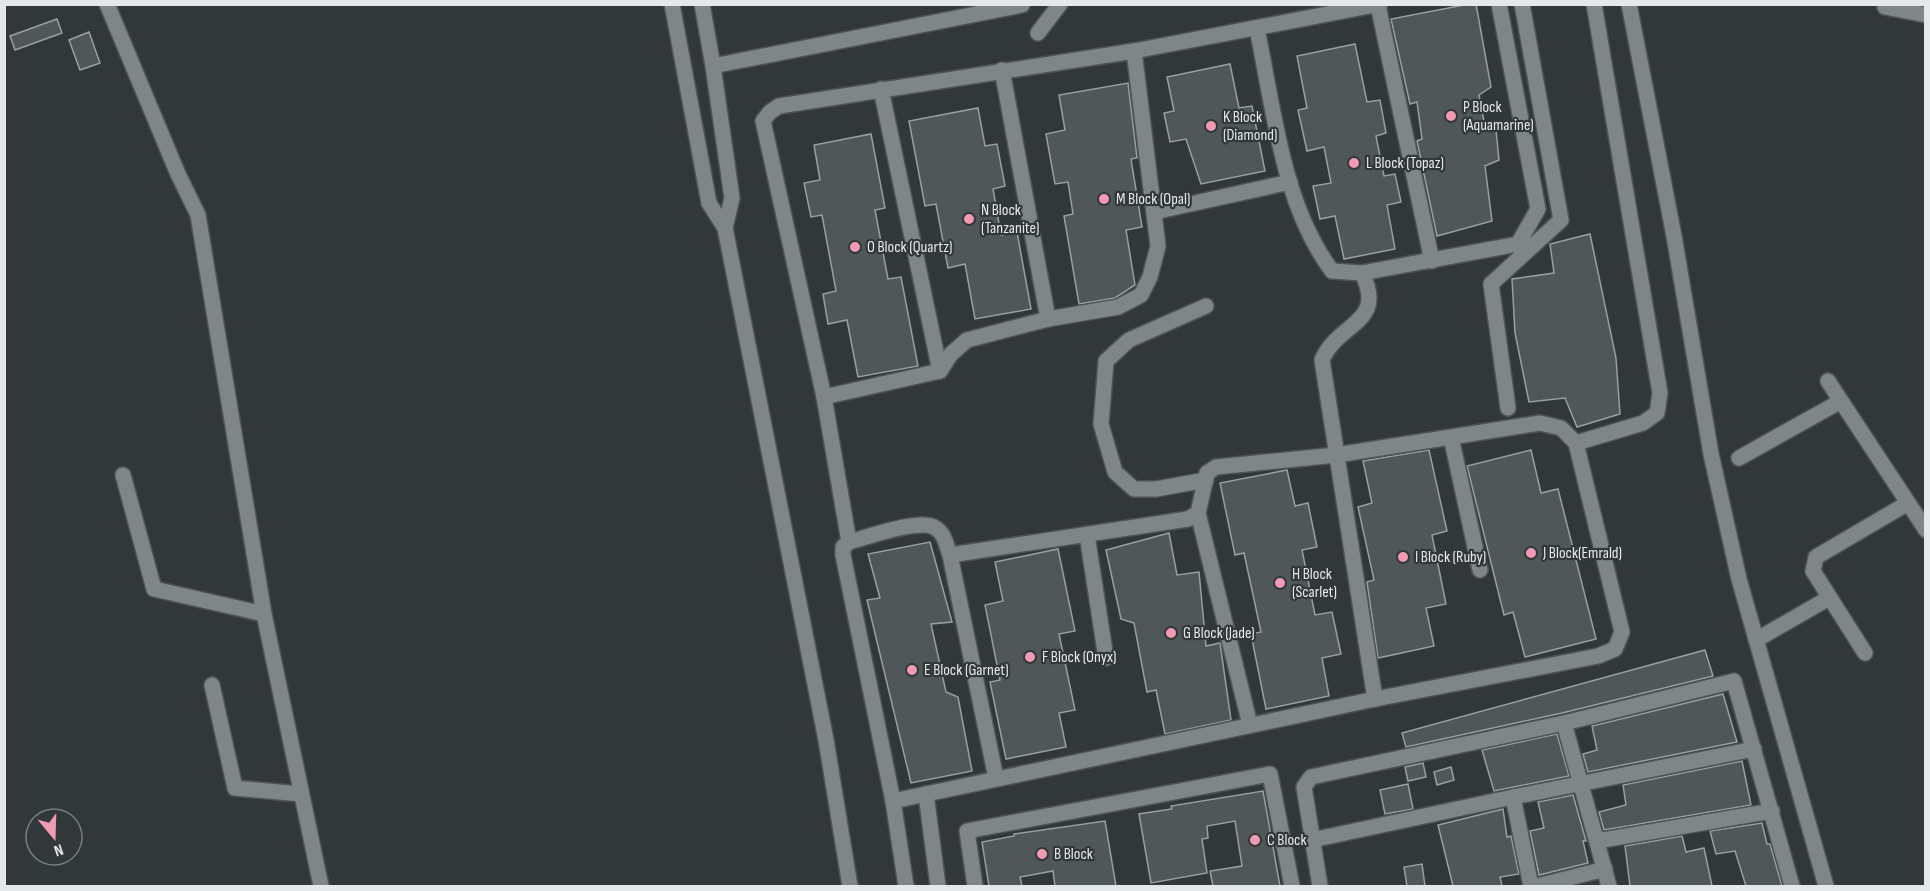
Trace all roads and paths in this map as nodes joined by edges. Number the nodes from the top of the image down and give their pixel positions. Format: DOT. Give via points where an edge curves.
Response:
graph roads {
  1 [pos="107,4"];
  2 [pos="672,4"];
  3 [pos="702,4"];
  4 [pos="1060,4"];
  5 [pos="1499,4"];
  6 [pos="1522,4"];
  7 [pos="1593,4"];
  8 [pos="1629,4"];
  9 [pos="1886,4"];
  10 [pos="1022,5"];
  11 [pos="1379,5"];
  12 [pos="1926,15"];
  13 [pos="1257,29"];
  14 [pos="1038,33"];
  15 [pos="1134,51"];
  16 [pos="713,66"];
  17 [pos="1002,70"];
  18 [pos="881,89"];
  19 [pos="1290,182"];
  20 [pos="1154,212"];
  21 [pos="725,228"];
  22 [pos="1432,261"];
  23 [pos="1362,273"];
  24 [pos="1206,306"];
  25 [pos="1048,319"];
  26 [pos="940,371"];
  27 [pos="1828,381"];
  28 [pos="824,397"];
  29 [pos="1841,401"];
  30 [pos="1508,408"];
  31 [pos="1450,437"];
  32 [pos="1576,443"];
  33 [pos="1336,455"];
  34 [pos="1739,458"];
  35 [pos="123,475"];
  36 [pos="1206,480"];
  37 [pos="1908,502"];
  38 [pos="1198,513"];
  39 [pos="1926,530"];
  40 [pos="1087,535"];
  41 [pos="849,542"];
  42 [pos="950,555"];
  43 [pos="1480,570"];
  44 [pos="1829,598"];
  45 [pos="264,614"];
  46 [pos="1756,640"];
  47 [pos="1865,654"];
  48 [pos="1106,658"];
  49 [pos="212,685"];
  50 [pos="1376,699"];
  51 [pos="1564,723"];
  52 [pos="1250,725"];
  53 [pos="1754,748"];
  54 [pos="996,778"];
  55 [pos="1581,785"];
  56 [pos="301,794"];
  57 [pos="926,794"];
  58 [pos="1513,797"];
  59 [pos="893,801"];
  60 [pos="1772,811"];
  61 [pos="1312,840"];
  62 [pos="1597,841"];
  63 [pos="1605,869"];
  64 [pos="321,886"];
  65 [pos="850,886"];
  66 [pos="906,886"];
  67 [pos="938,886"];
  68 [pos="975,886"];
  69 [pos="1292,886"];
  70 [pos="1320,886"];
  71 [pos="1531,886"];
  72 [pos="1537,886"];
  73 [pos="1609,886"];
  74 [pos="1792,886"];
  75 [pos="1826,886"];
  1 -- 45 [label="street" via="198,215"];
  2 -- 21 [label="street" via="709,203"];
  3 -- 16 [label="street"];
  4 -- 14 [label="street"];
  5 -- 22 [label="street" via="1538,209 1518,244"];
  6 -- 30 [label="street" via="1561,220 1491,284"];
  7 -- 32 [label="street" via="1660,393 1656,413 1642,423"];
  8 -- 46 [label="street" via="1711,454"];
  9 -- 12 [label="street" via="1885,7"];
  10 -- 16 [label="street"];
  11 -- 13 [label="street"];
  11 -- 22 [label="street"];
  13 -- 15 [label="street"];
  13 -- 19 [label="street"];
  15 -- 17 [label="street"];
  15 -- 20 [label="street"];
  16 -- 21 [label="street" via="732,198"];
  17 -- 18 [label="street"];
  17 -- 25 [label="street"];
  18 -- 26 [label="street"];
  18 -- 28 [label="street" via="779,106 763,122"];
  19 -- 20 [label="street"];
  19 -- 23 [label="street" via="1314,247 1332,271"];
  20 -- 25 [label="street" via="1158,246 1141,295 1118,307"];
  21 -- 65 [label="street" via="826,740"];
  22 -- 23 [label="street"];
  23 -- 33 [label="street" via="1369,288 1370,304 1362,318 1336,339 1322,360"];
  24 -- 36 [label="street" via="1129,340 1106,361 1101,424 1115,472 1134,489"];
  25 -- 26 [label="street" via="967,340"];
  26 -- 28 [label="street"];
  27 -- 29 [label="street"];
  28 -- 41 [label="street"];
  29 -- 34 [label="street"];
  29 -- 37 [label="street"];
  31 -- 32 [label="street" via="1540,423 1561,428"];
  31 -- 33 [label="street"];
  31 -- 43 [label="street"];
  32 -- 50 [label="street" via="1622,632 1615,649 1598,656"];
  33 -- 36 [label="street" via="1216,467 1207,473"];
  33 -- 50 [label="street"];
  35 -- 45 [label="street" via="154,589"];
  36 -- 38 [label="street"];
  37 -- 39 [label="street"];
  37 -- 44 [label="street" via="1816,556 1813,571"];
  38 -- 40 [label="street" via="1188,519"];
  38 -- 52 [label="street"];
  40 -- 42 [label="street"];
  40 -- 48 [label="street"];
  41 -- 42 [label="street" via="917,525 933,527 944,536"];
  41 -- 59 [label="street" via="843,547 843,555"];
  42 -- 54 [label="street"];
  44 -- 46 [label="street"];
  44 -- 47 [label="street"];
  45 -- 56 [label="street"];
  46 -- 75 [label="street"];
  49 -- 56 [label="street" via="235,788"];
  50 -- 52 [label="street"];
  51 -- 53 [label="street" via="1734,681"];
  51 -- 55 [label="street"];
  51 -- 61 [label="street" via="1311,777 1304,787"];
  52 -- 54 [label="street"];
  53 -- 55 [label="street"];
  53 -- 60 [label="street"];
  54 -- 57 [label="street"];
  55 -- 58 [label="street"];
  55 -- 62 [label="street"];
  56 -- 64 [label="street"];
  57 -- 59 [label="street"];
  57 -- 67 [label="street"];
  58 -- 61 [label="street"];
  58 -- 71 [label="street"];
  59 -- 66 [label="street"];
  60 -- 62 [label="street"];
  60 -- 74 [label="street"];
  61 -- 70 [label="street"];
  62 -- 63 [label="street"];
  63 -- 72 [label="street"];
  63 -- 73 [label="street"];
  68 -- 69 [label="street" via="967,831 1270,774"];
}
